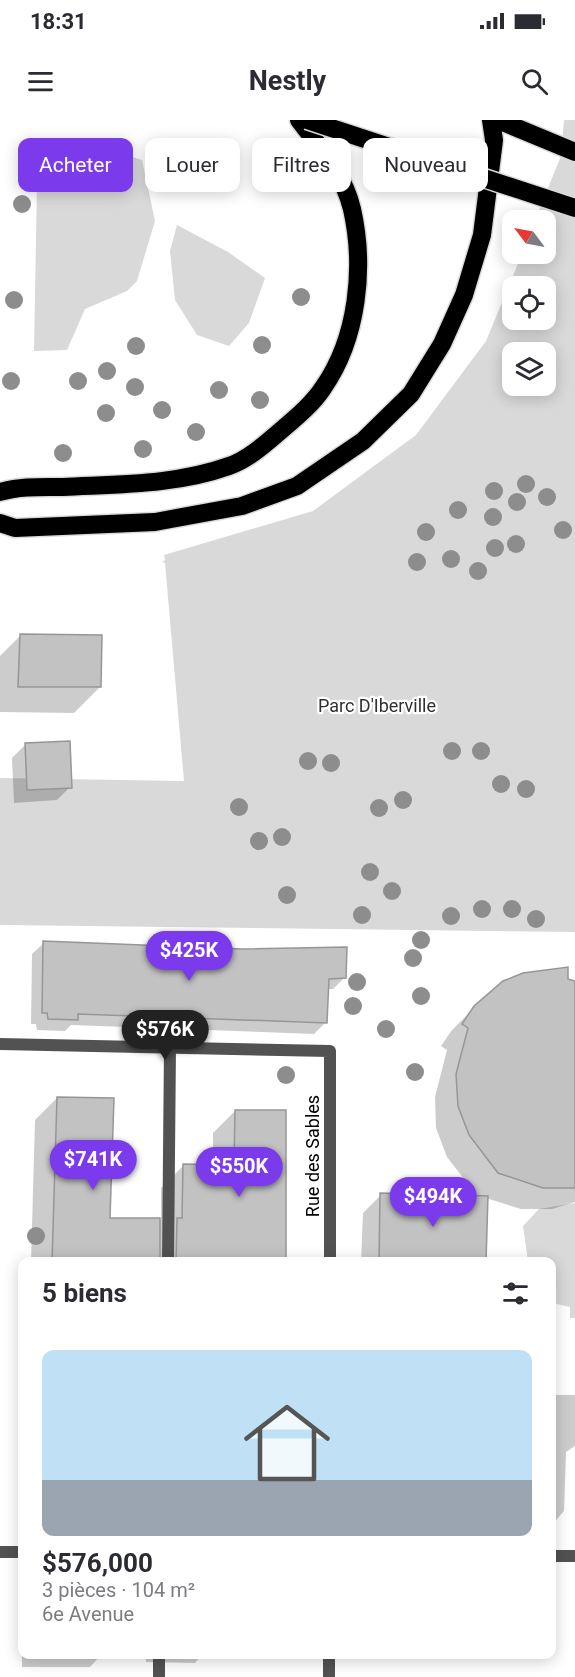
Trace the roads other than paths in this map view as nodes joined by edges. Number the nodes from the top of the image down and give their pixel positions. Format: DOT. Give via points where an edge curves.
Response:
graph roads {
  1 [pos="299,120"];
  2 [pos="307,120"];
  3 [pos="491,120"];
  4 [pos="498,120"];
  5 [pos="575,152"];
  6 [pos="575,207"];
  7 [pos="0,492"];
  8 [pos="0,523"];
  9 [pos="0,1044"];
  10 [pos="170,1046"];
  11 [pos="168,1257"];
  12 [pos="330,1257"];
  13 [pos="0,1552"];
  14 [pos="18,1552"];
  15 [pos="556,1556"];
  16 [pos="575,1556"];
  17 [pos="159,1659"];
  18 [pos="329,1659"];
  19 [pos="159,1677"];
  20 [pos="329,1677"];
  1 -- 7 [label="highway" via="341,180 352,207 358,247 359,283 352,319 323,389 262,447 231,466 167,482"];
  2 -- 6 [label="highway, bridge"];
  3 -- 8 [label="highway" via="494,140 482,235 464,295 442,344 411,394 363,441 297,486 242,506 155,522 15,528"];
  4 -- 5 [label="highway"];
  9 -- 10 [label="street"];
  10 -- 11 [label="street"];
  10 -- 12 [label="street, Rue des Sables" via="330,1051"];
  13 -- 14 [label="street"];
  15 -- 16 [label="street"];
  17 -- 19 [label="street"];
  18 -- 20 [label="street"];
}
